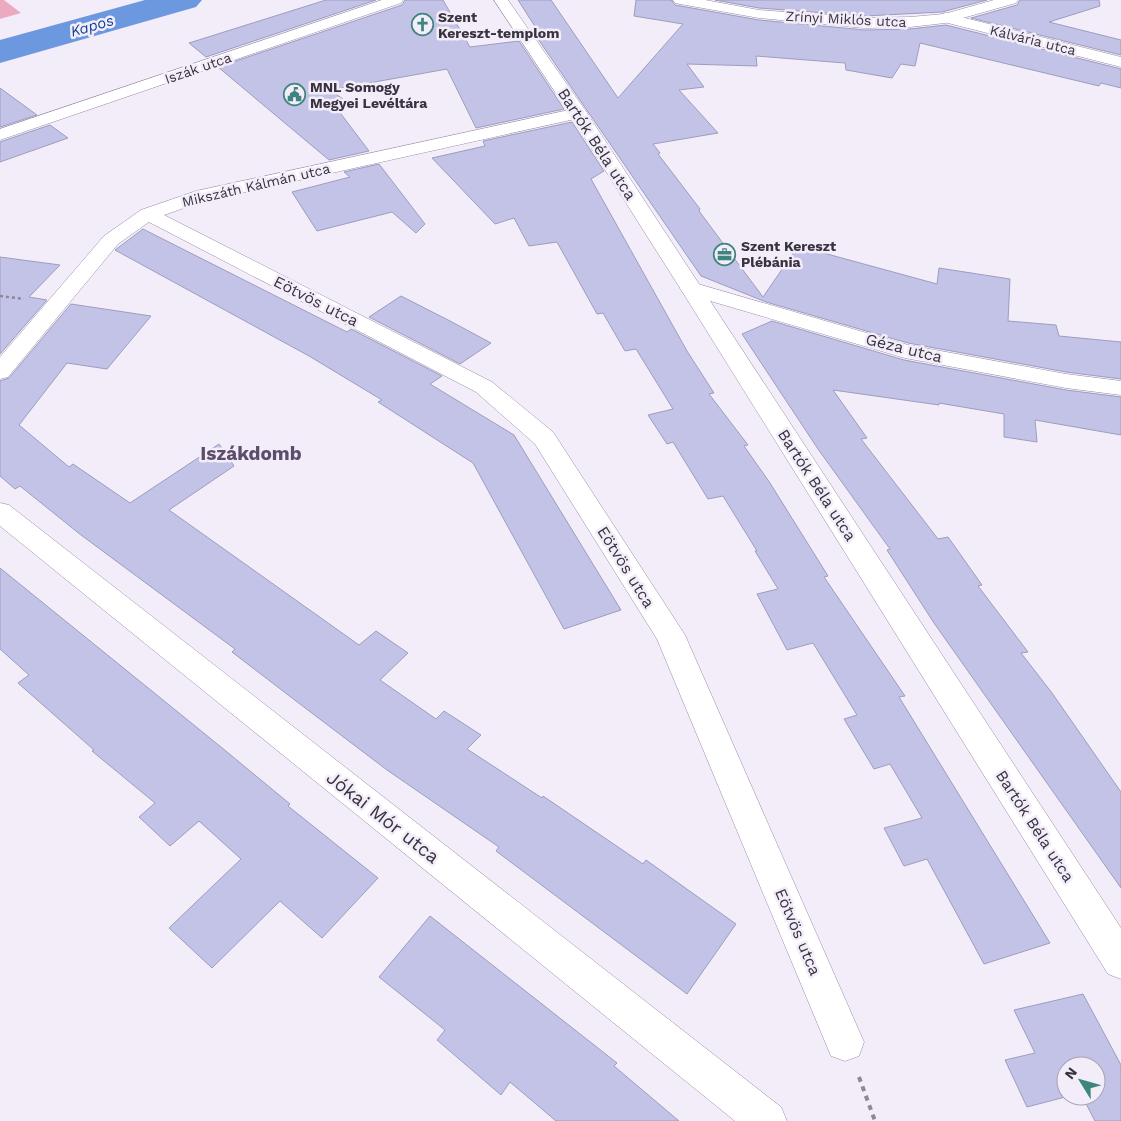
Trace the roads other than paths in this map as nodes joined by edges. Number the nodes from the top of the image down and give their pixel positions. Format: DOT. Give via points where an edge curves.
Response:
graph roads {
  1 [pos="396,0"];
  2 [pos="680,0"];
  3 [pos="1011,0"];
  4 [pos="505,4"];
  5 [pos="945,18"];
  6 [pos="1121,62"];
  7 [pos="578,113"];
  8 [pos="0,135"];
  9 [pos="148,214"];
  10 [pos="691,288"];
  11 [pos="0,372"];
  12 [pos="1121,388"];
  13 [pos="0,512"];
  14 [pos="1121,961"];
  15 [pos="845,1042"];
  16 [pos="767,1121"];
  1 -- 8 [label="street, Iszák utca"];
  2 -- 5 [label="street, Zrínyi Miklós utca" via="759,14 839,21 910,22"];
  3 -- 5 [label="street, Zrínyi Miklós utca"];
  4 -- 7 [label="street, Bartók Béla utca"];
  5 -- 6 [label="street, Kálvária utca"];
  7 -- 9 [label="street, Mikszáth Kálmán utca" via="196,197"];
  7 -- 10 [label="street, Bartók Béla utca"];
  9 -- 11 [label="street, Mikszáth Kálmán utca" via="111,240"];
  9 -- 15 [label="street, Eötvös utca" via="484,387 544,438 670,635"];
  10 -- 12 [label="street, Géza utca" via="905,351"];
  10 -- 14 [label="street, Bartók Béla utca"];
  13 -- 16 [label="street, Jókai Mór utca"];
}
